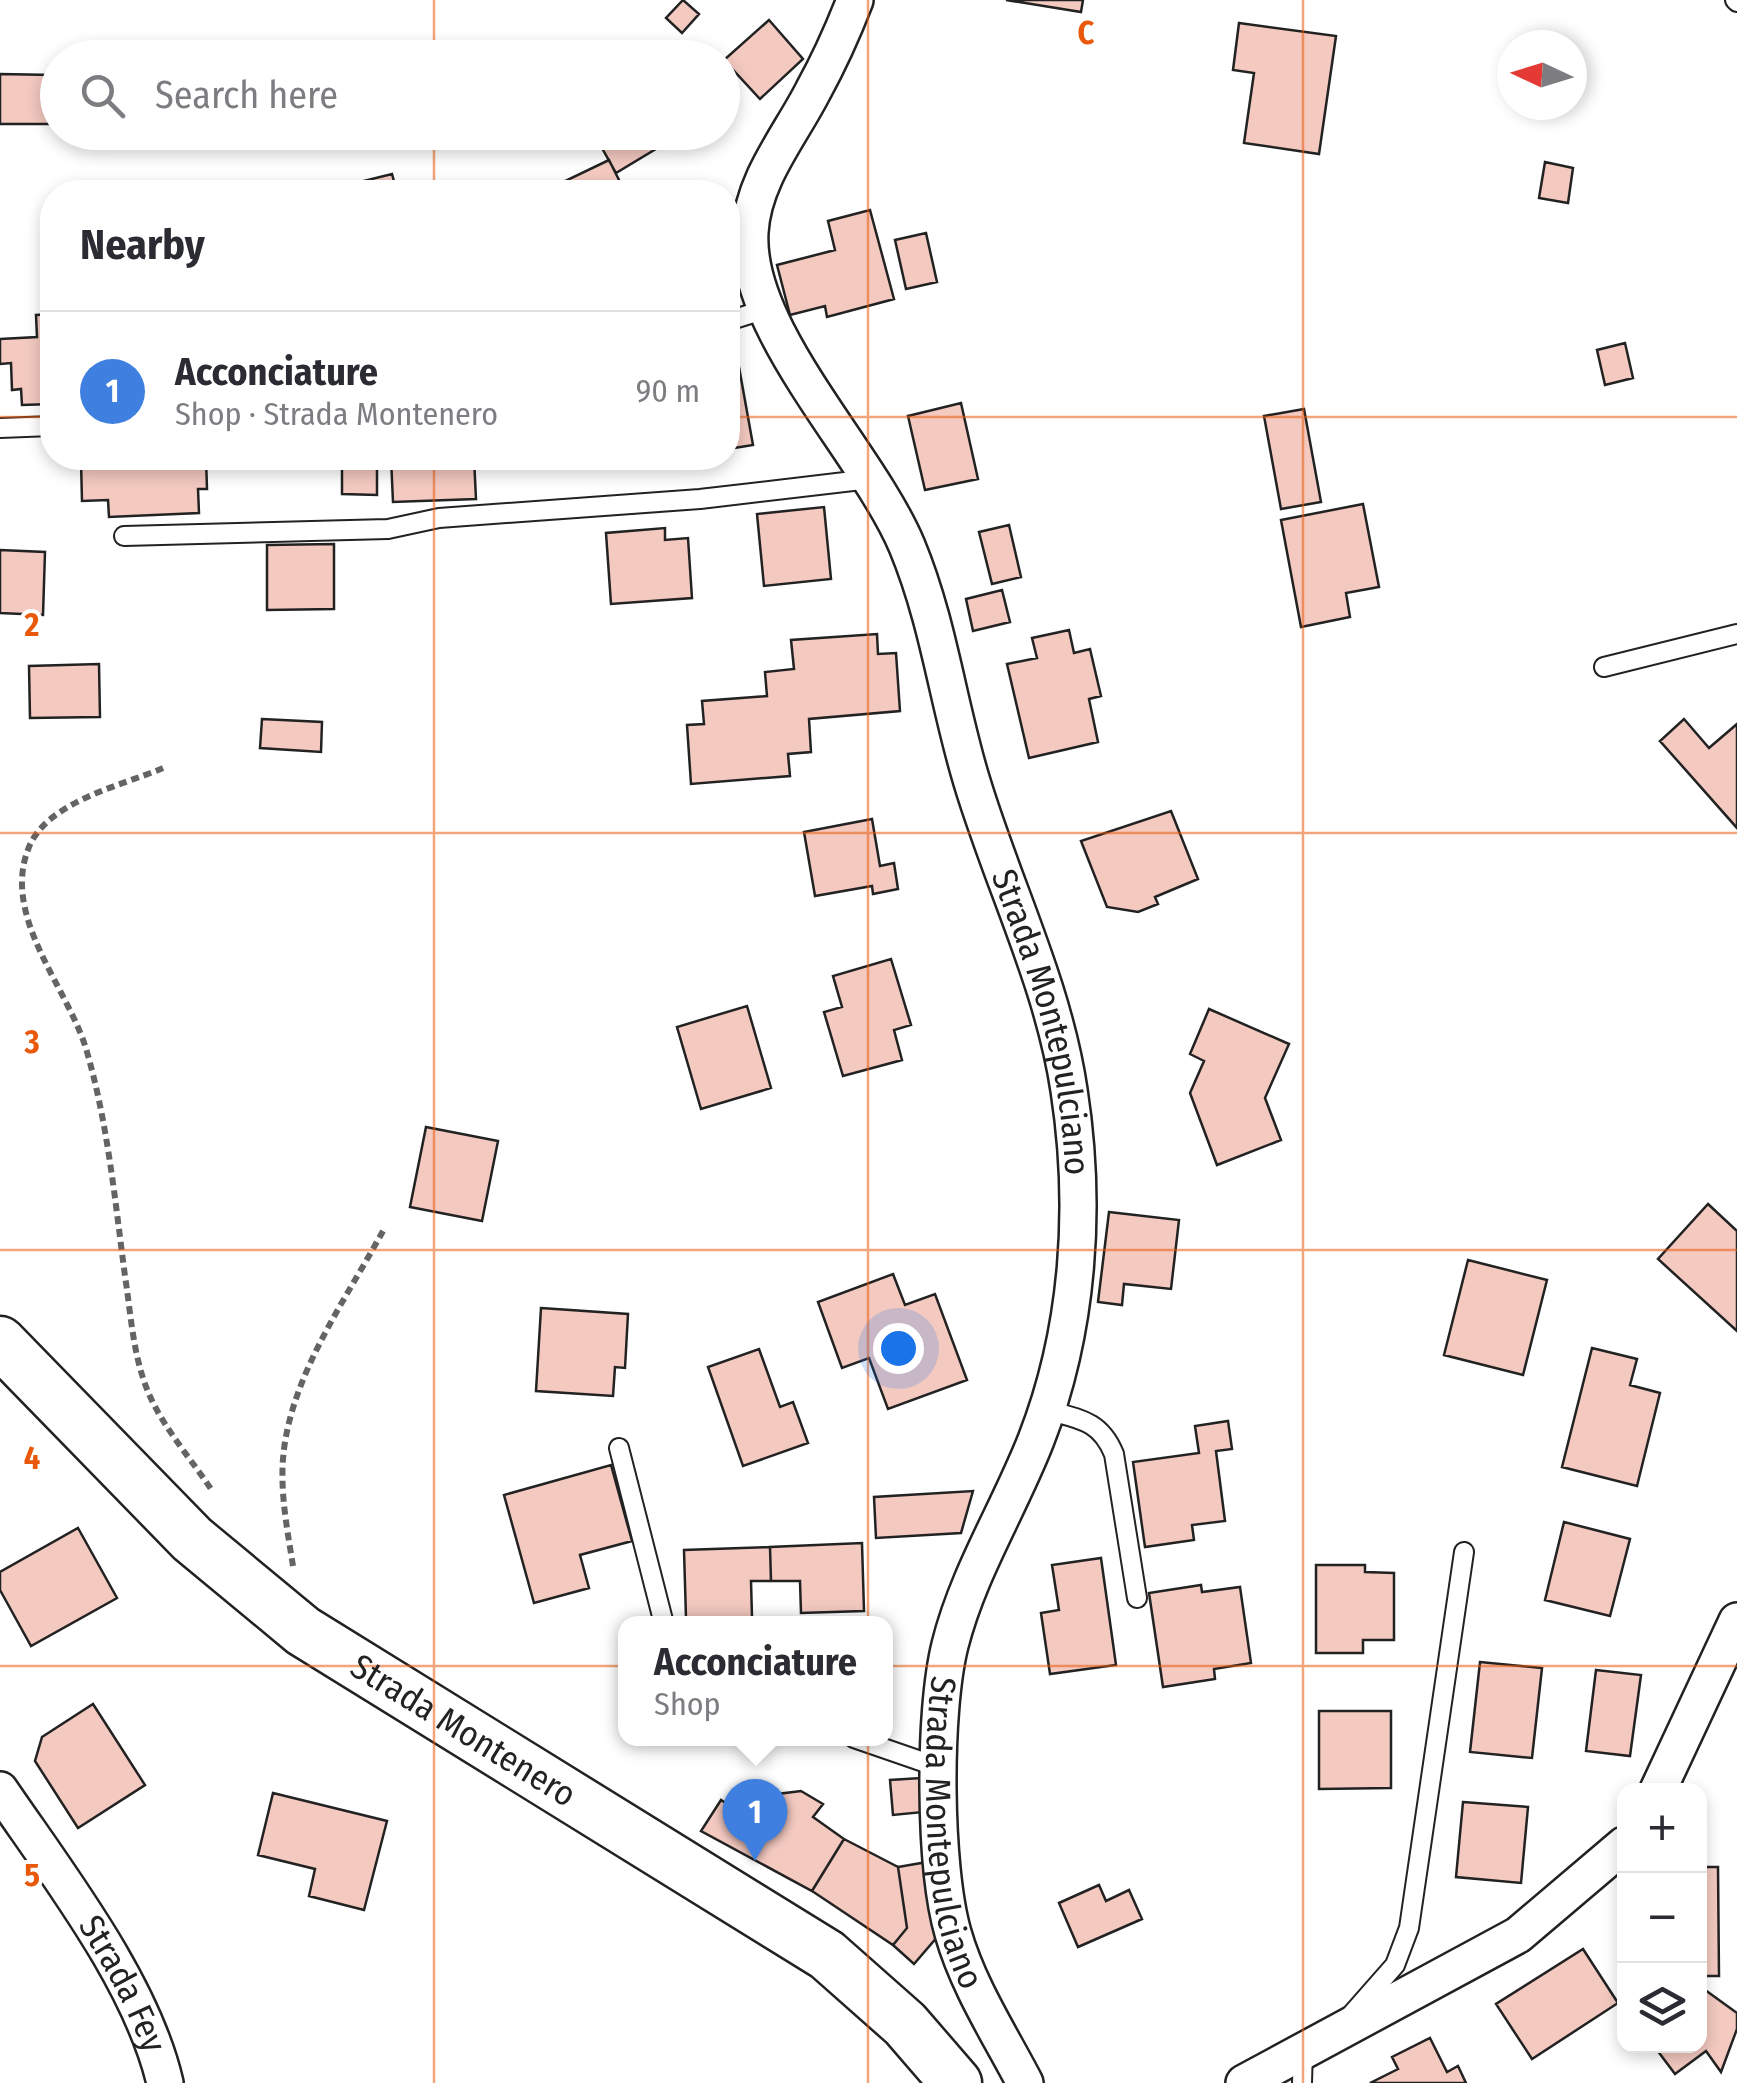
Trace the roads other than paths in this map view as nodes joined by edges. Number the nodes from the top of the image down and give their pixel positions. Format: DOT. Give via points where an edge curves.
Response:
graph roads {
  1 [pos="855,0"];
  2 [pos="766,310"];
  3 [pos="740,318"];
  4 [pos="40,426"];
  5 [pos="0,428"];
  6 [pos="873,479"];
  7 [pos="124,536"];
  8 [pos="1737,634"];
  9 [pos="1604,667"];
  10 [pos="0,1342"];
  11 [pos="1046,1410"];
  12 [pos="619,1448"];
  13 [pos="1464,1552"];
  14 [pos="1136,1598"];
  15 [pos="662,1616"];
  16 [pos="1737,1621"];
  17 [pos="877,1746"];
  18 [pos="938,1767"];
  19 [pos="1661,1783"];
  20 [pos="0,1790"];
  21 [pos="1617,1851"];
  22 [pos="1337,2030"];
  23 [pos="1303,2066"];
  24 [pos="165,2083"];
  25 [pos="956,2083"];
  26 [pos="1026,2083"];
  27 [pos="1244,2083"];
  1 -- 2 [label="street, Strada Montepulciano" via="754,206 754,272"];
  2 -- 3 [label="lane"];
  2 -- 6 [label="street, Strada Montepulciano"];
  4 -- 5 [label="lane"];
  6 -- 7 [label="lane" via="439,518 388,529"];
  6 -- 11 [label="street, Strada Montepulciano" via="907,546 937,631 971,779 1045,990 1069,1088 1078,1231 1072,1303"];
  8 -- 9 [label="lane"];
  10 -- 25 [label="main road, Strada Montenero" via="192,1539 303,1631 827,1955 905,2024"];
  11 -- 14 [label="lane" via="1094,1423 1106,1434"];
  11 -- 18 [label="street, Strada Montepulciano" via="949,1648"];
  12 -- 15 [label="lane"];
  13 -- 22 [label="lane" via="1409,1928 1395,1965"];
  16 -- 19 [label="street"];
  17 -- 18 [label="lane"];
  18 -- 26 [label="street, Strada Montepulciano" via="952,1930"];
  20 -- 24 [label="street, Strada Fey" via="82,1909 156,2045"];
  21 -- 22 [label="street" via="1518,1935"];
  22 -- 23 [label="street"];
  23 -- 27 [label="street"];
}
